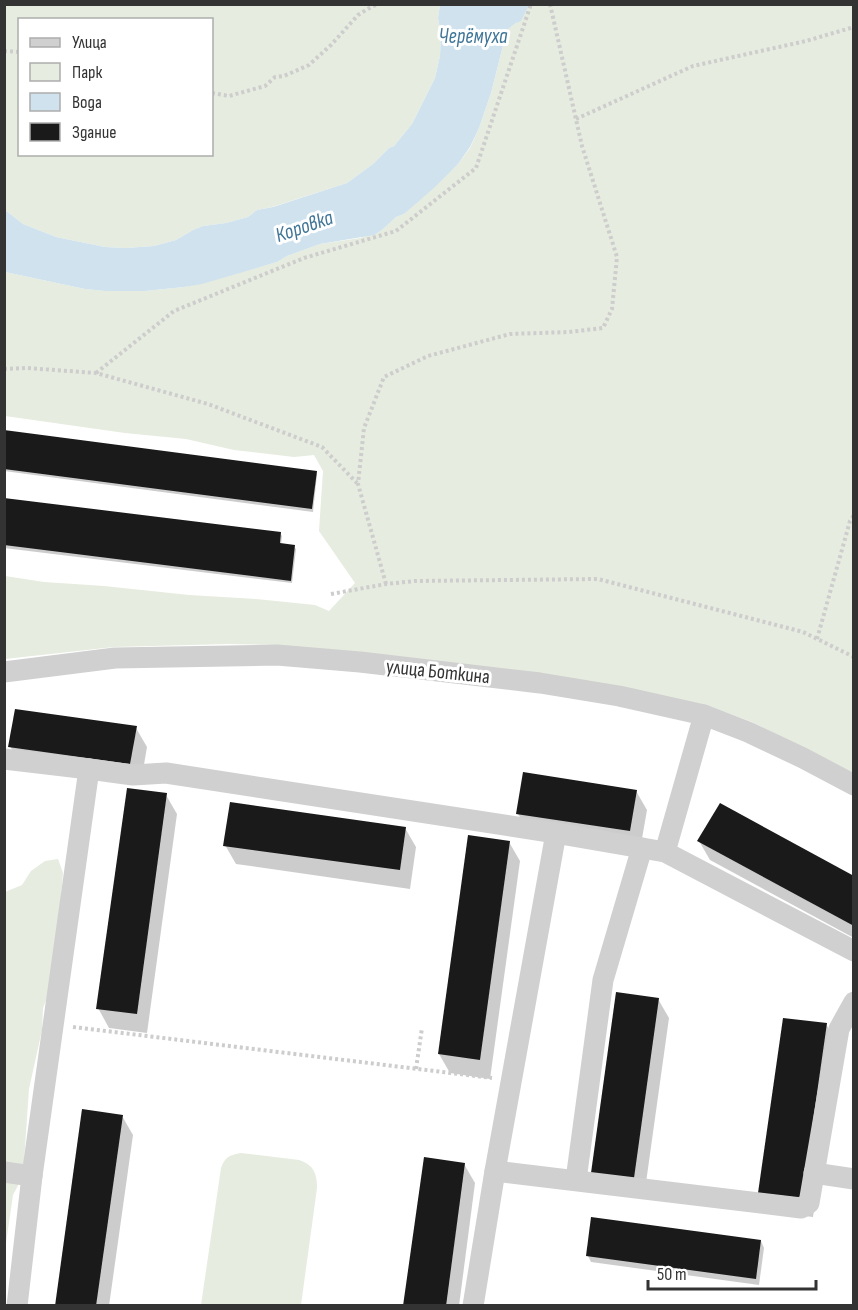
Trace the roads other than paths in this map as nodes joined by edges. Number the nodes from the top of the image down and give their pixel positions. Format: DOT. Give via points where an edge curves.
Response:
graph roads {
  1 [pos="4,672"];
  2 [pos="704,715"];
  3 [pos="4,759"];
  4 [pos="89,770"];
  5 [pos="854,784"];
  6 [pos="556,833"];
  7 [pos="642,848"];
  8 [pos="665,852"];
  9 [pos="854,951"];
  10 [pos="854,1002"];
  11 [pos="846,1030"];
  12 [pos="495,1171"];
  13 [pos="4,1172"];
  14 [pos="814,1173"];
  15 [pos="32,1176"];
  16 [pos="854,1179"];
  17 [pos="576,1180"];
  18 [pos="17,1305"];
  19 [pos="473,1305"];
  1 -- 2 [label="street, улица Боткина" via="115,658 277,655 540,683"];
  2 -- 5 [label="street, улица Боткина"];
  2 -- 8 [label="street"];
  3 -- 4 [label="street"];
  4 -- 6 [label="street" via="133,776 166,773"];
  4 -- 15 [label="street"];
  6 -- 7 [label="street"];
  6 -- 12 [label="street"];
  7 -- 8 [label="street"];
  7 -- 17 [label="street" via="603,980"];
  8 -- 9 [label="street"];
  10 -- 11 [label="street"];
  11 -- 14 [label="street"];
  12 -- 17 [label="street"];
  12 -- 19 [label="street"];
  13 -- 15 [label="street"];
  14 -- 16 [label="street"];
  14 -- 17 [label="street" via="809,1203 801,1208"];
  15 -- 18 [label="street"];
}
